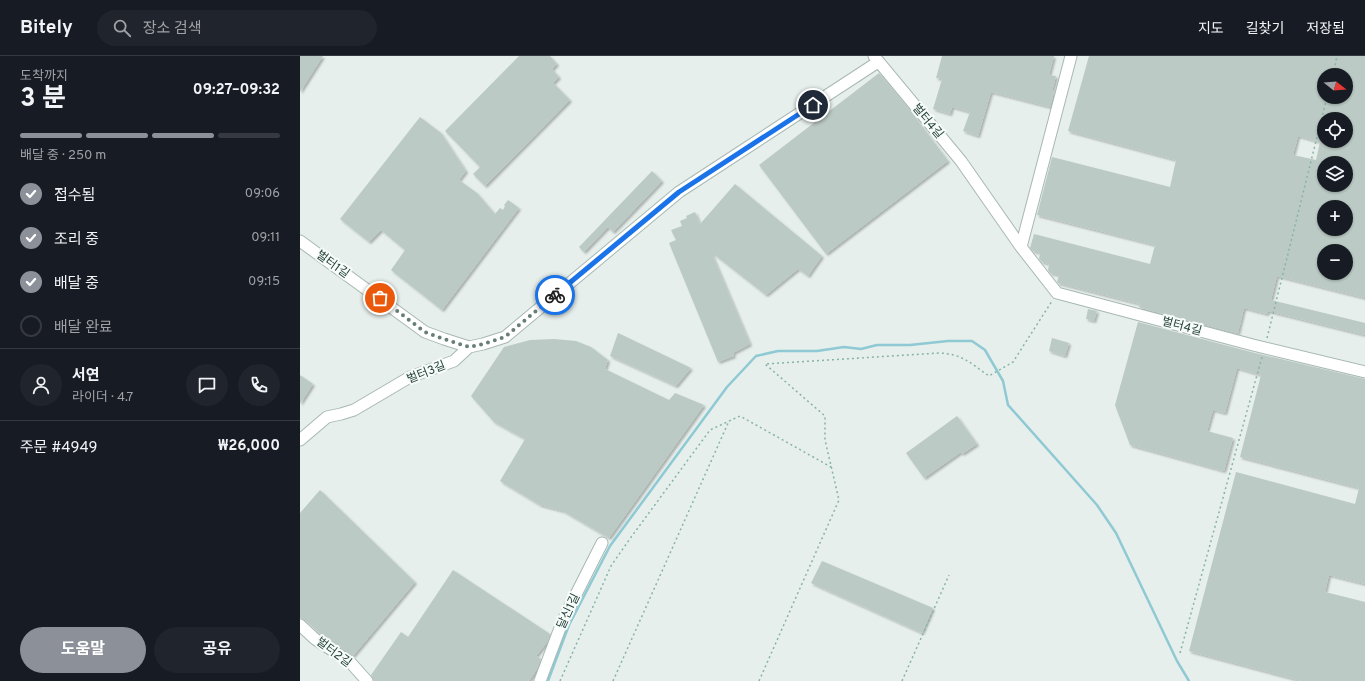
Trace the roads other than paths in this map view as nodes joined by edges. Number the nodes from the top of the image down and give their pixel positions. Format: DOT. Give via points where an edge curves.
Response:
graph roads {
  1 [pos="1071,56"];
  2 [pos="876,59"];
  3 [pos="300,241"];
  4 [pos="1021,247"];
  5 [pos="469,347"];
  6 [pos="1365,372"];
  7 [pos="300,440"];
  8 [pos="602,543"];
  9 [pos="300,625"];
  10 [pos="367,681"];
  11 [pos="540,681"];
  1 -- 4 [label="street"];
  2 -- 4 [label="street, 벌터4길" via="961,161"];
  2 -- 5 [label="street, 벌터3길" via="679,192 505,337"];
  3 -- 5 [label="street, 벌터1길" via="425,332"];
  4 -- 6 [label="street, 벌터4길" via="1057,293"];
  5 -- 7 [label="street, 벌터3길" via="454,361 410,377 354,410 327,417"];
  8 -- 11 [label="street, 달신1길" via="563,620"];
  9 -- 10 [label="street, 벌터2길" via="315,639 350,662"];
}
